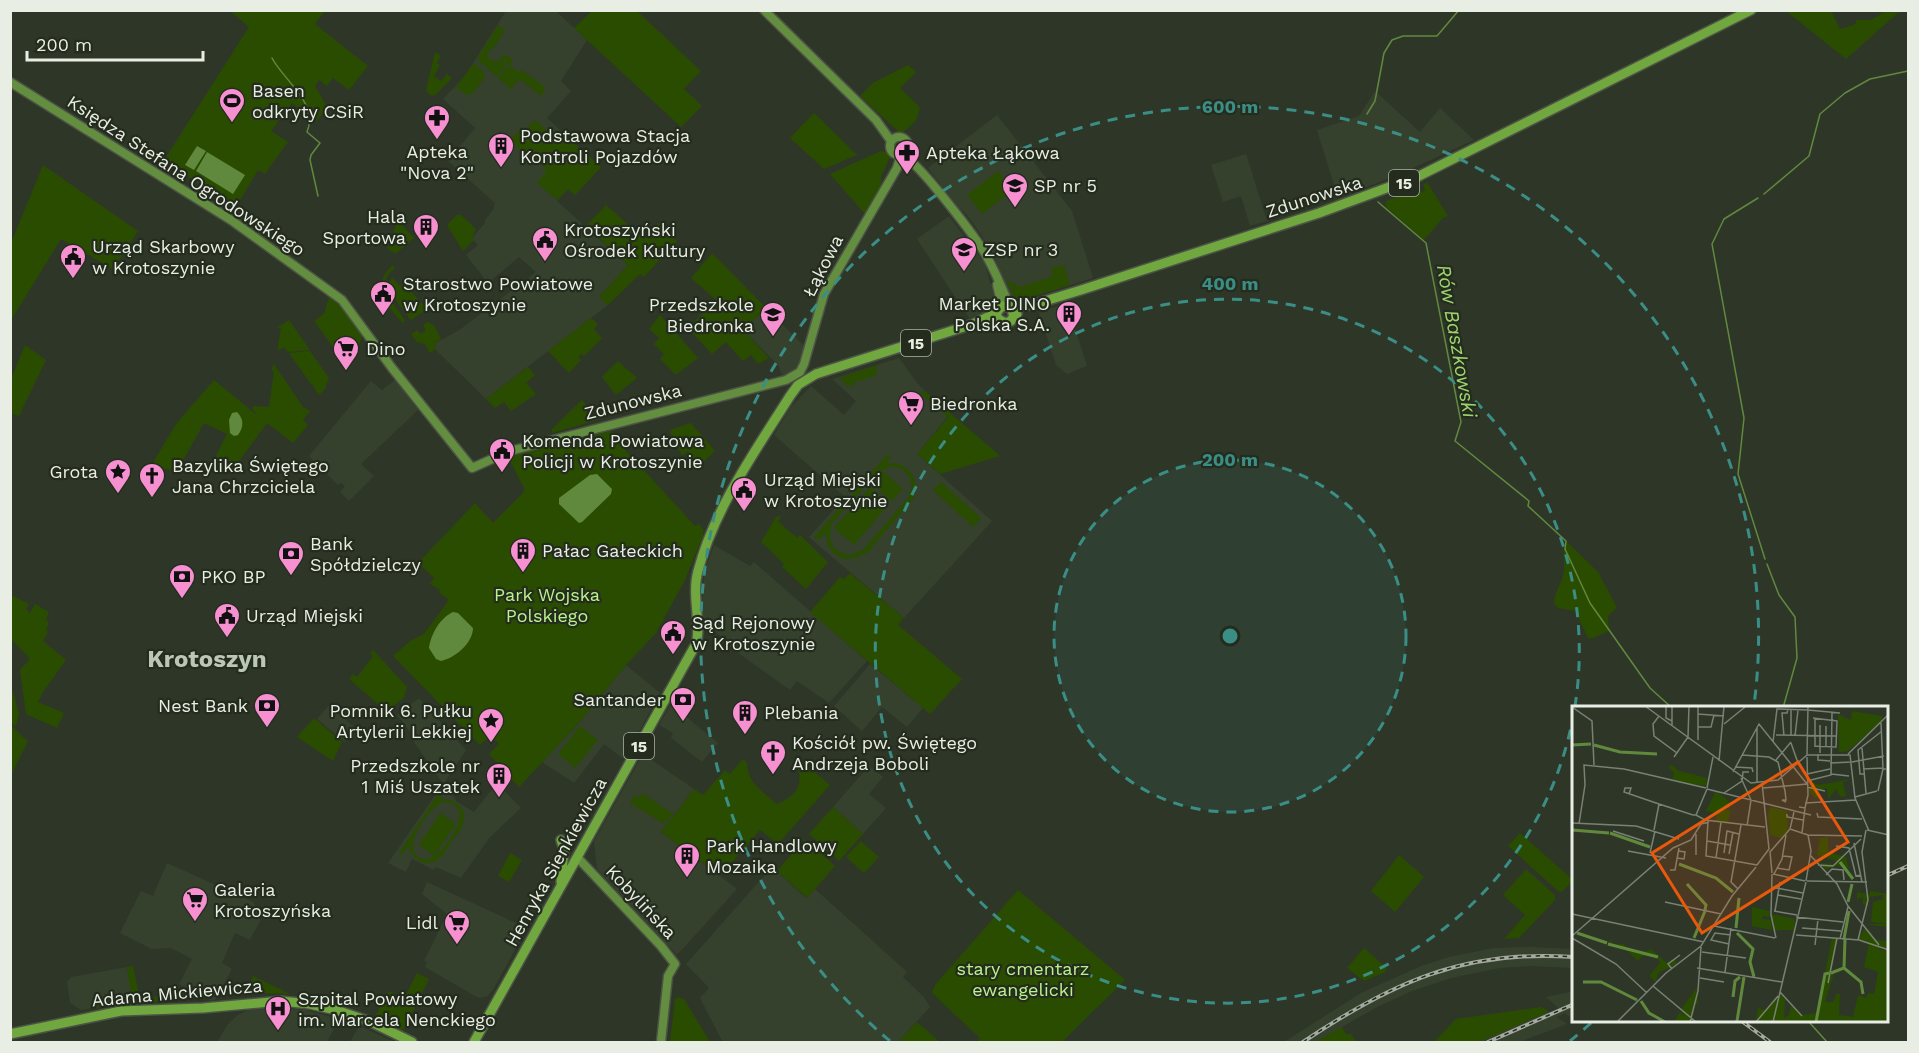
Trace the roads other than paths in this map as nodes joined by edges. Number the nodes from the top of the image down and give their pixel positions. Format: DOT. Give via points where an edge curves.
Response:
graph roads {
  1 [pos="764,10"];
  2 [pos="1752,10"];
  3 [pos="10,82"];
  4 [pos="895,139"];
  5 [pos="908,147"];
  6 [pos="899,155"];
  7 [pos="927,176"];
  8 [pos="1005,311"];
  9 [pos="804,374"];
  10 [pos="472,468"];
  11 [pos="561,840"];
  12 [pos="577,857"];
  13 [pos="560,887"];
  14 [pos="10,1034"];
  15 [pos="412,1042"];
  16 [pos="474,1042"];
  17 [pos="661,1042"];
  1 -- 4 [label="street"];
  2 -- 8 [label="main road, Zdunowska / 15" via="1419,176 1026,310"];
  3 -- 10 [label="street, Księdza Stefana Ogrodowskiego" via="231,220 342,300"];
  4 -- 5 [label="street" via="906,140"];
  4 -- 6 [label="street" via="890,148"];
  5 -- 6 [label="street, Łąkowa"];
  5 -- 7 [label="street"];
  6 -- 7 [label="street" via="908,157"];
  6 -- 9 [label="street, Łąkowa" via="897,168 824,294"];
  7 -- 8 [label="street" via="984,251"];
  8 -- 9 [label="main road, Zdunowska / 15" via="816,374"];
  9 -- 10 [label="street, Zdunowska" via="510,451"];
  9 -- 12 [label="main road, Henryka Sienkiewicza / 15" via="713,529 696,582 698,634 692,652"];
  11 -- 13 [label="main road" via="564,849"];
  12 -- 13 [label="main road, Henryka Sienkiewicza / 15"];
  12 -- 17 [label="street, Kobylińska" via="675,964 668,976"];
  13 -- 16 [label="main road, Henryka Sienkiewicza / 15"];
  14 -- 15 [label="main road, Adama Mickiewicza" via="121,1011 281,1001 336,1010"];
}
